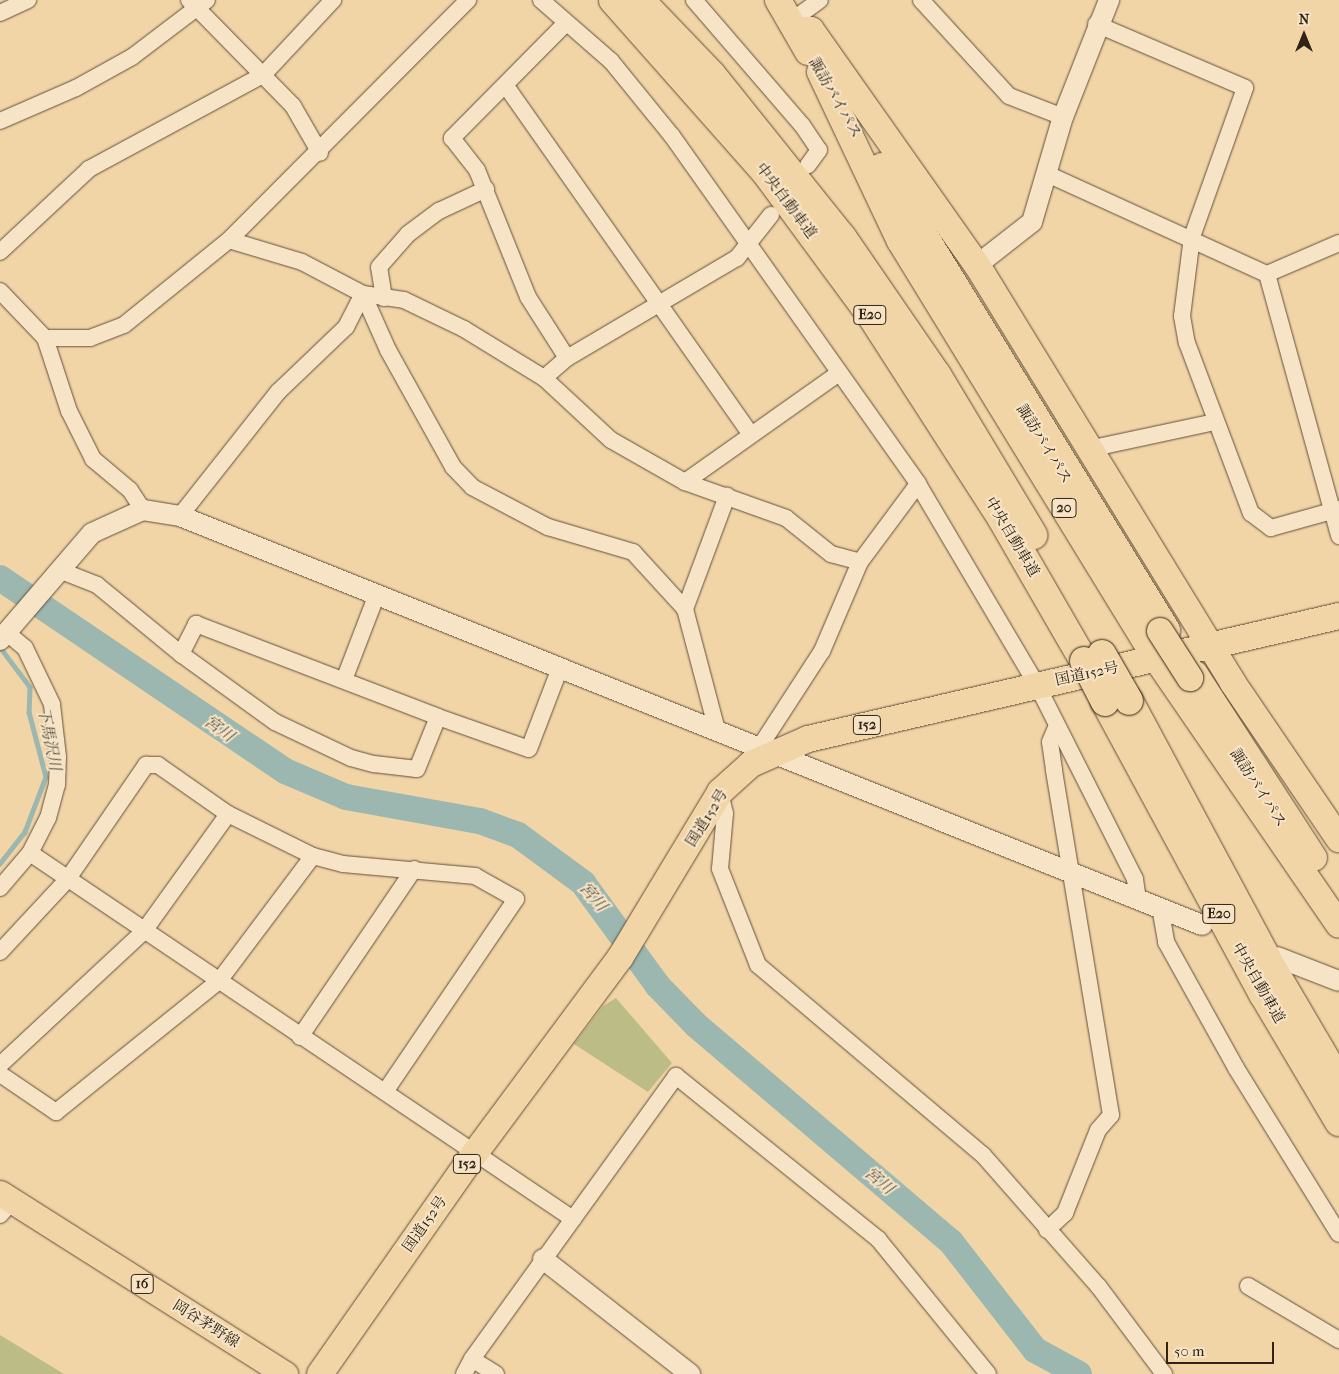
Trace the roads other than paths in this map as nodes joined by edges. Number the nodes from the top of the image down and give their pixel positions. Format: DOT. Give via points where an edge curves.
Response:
graph roads {
  1 [pos="28,0"];
  2 [pos="332,0"];
  3 [pos="468,0"];
  4 [pos="541,0"];
  5 [pos="613,0"];
  6 [pos="640,0"];
  7 [pos="694,0"];
  8 [pos="778,0"];
  9 [pos="820,0"];
  10 [pos="921,0"];
  11 [pos="1109,0"];
  12 [pos="198,3"];
  13 [pos="0,13"];
  14 [pos="798,15"];
  15 [pos="565,24"];
  16 [pos="1096,24"];
  17 [pos="820,72"];
  18 [pos="263,75"];
  19 [pos="506,86"];
  20 [pos="1063,117"];
  21 [pos="0,121"];
  22 [pos="320,153"];
  23 [pos="808,165"];
  24 [pos="1045,173"];
  25 [pos="486,189"];
  26 [pos="771,215"];
  27 [pos="1192,237"];
  28 [pos="229,240"];
  29 [pos="1339,243"];
  30 [pos="750,244"];
  31 [pos="0,252"];
  32 [pos="977,265"];
  33 [pos="1267,274"];
  34 [pos="0,290"];
  35 [pos="363,294"];
  36 [pos="384,298"];
  37 [pos="660,304"];
  38 [pos="45,338"];
  39 [pos="567,358"];
  40 [pos="839,373"];
  41 [pos="544,378"];
  42 [pos="1215,422"];
  43 [pos="751,434"];
  44 [pos="1089,450"];
  45 [pos="685,482"];
  46 [pos="918,484"];
  47 [pos="727,496"];
  48 [pos="144,510"];
  49 [pos="1335,510"];
  50 [pos="180,516"];
  51 [pos="1339,536"];
  52 [pos="860,562"];
  53 [pos="55,575"];
  54 [pos="377,594"];
  55 [pos="685,608"];
  56 [pos="1339,616"];
  57 [pos="1164,630"];
  58 [pos="5,634"];
  59 [pos="1214,644"];
  60 [pos="181,654"];
  61 [pos="1093,657"];
  62 [pos="1157,660"];
  63 [pos="560,668"];
  64 [pos="1192,676"];
  65 [pos="344,680"];
  66 [pos="1037,685"];
  67 [pos="1117,701"];
  68 [pos="438,716"];
  69 [pos="1056,728"];
  70 [pos="717,730"];
  71 [pos="765,750"];
  72 [pos="720,792"];
  73 [pos="228,814"];
  74 [pos="1339,840"];
  75 [pos="30,853"];
  76 [pos="313,856"];
  77 [pos="414,869"];
  78 [pos="1070,873"];
  79 [pos="67,880"];
  80 [pos="0,888"];
  81 [pos="1339,894"];
  82 [pos="1138,900"];
  83 [pos="1339,906"];
  84 [pos="1160,907"];
  85 [pos="1339,924"];
  86 [pos="1202,925"];
  87 [pos="144,931"];
  88 [pos="0,952"];
  89 [pos="1277,957"];
  90 [pos="219,981"];
  91 [pos="1339,981"];
  92 [pos="300,1037"];
  93 [pos="0,1065"];
  94 [pos="0,1074"];
  95 [pos="1339,1082"];
  96 [pos="385,1092"];
  97 [pos="1339,1122"];
  98 [pos="475,1153"];
  99 [pos="4,1203"];
  100 [pos="573,1219"];
  101 [pos="1336,1224"];
  102 [pos="1047,1230"];
  103 [pos="543,1259"];
  104 [pos="1248,1286"];
  105 [pos="1339,1340"];
  106 [pos="472,1359"];
  107 [pos="285,1374"];
  108 [pos="320,1374"];
  109 [pos="464,1374"];
  110 [pos="496,1374"];
  111 [pos="690,1374"];
  112 [pos="988,1374"];
  113 [pos="1164,1374"];
  1 -- 13 [label="street"];
  2 -- 18 [label="street"];
  3 -- 22 [label="street"];
  4 -- 15 [label="street"];
  5 -- 61 [label="highway, 中央自動車道 / E20" via="766,173 870,314"];
  6 -- 61 [label="highway, 中央自動車道 / E20" via="718,82 842,238 937,375"];
  7 -- 23 [label="street" via="802,125 819,150"];
  8 -- 17 [label="highway, 諏訪バイパス / 20"];
  9 -- 14 [label="street"];
  10 -- 20 [label="street" via="1009,96"];
  11 -- 16 [label="street"];
  12 -- 18 [label="street"];
  12 -- 21 [label="street" via="132,57 76,88"];
  14 -- 32 [label="highway"];
  14 -- 57 [label="highway, 諏訪バイパス / 20" via="925,241"];
  15 -- 19 [label="street"];
  15 -- 30 [label="street" via="611,61"];
  16 -- 20 [label="street"];
  16 -- 27 [label="street" via="1246,88"];
  17 -- 57 [label="highway, 諏訪バイパス / 20" via="919,244"];
  17 -- 62 [label="highway, 20" via="900,241"];
  18 -- 22 [label="street" via="292,106"];
  18 -- 31 [label="street" via="89,169"];
  19 -- 25 [label="street" via="452,138"];
  19 -- 37 [label="street"];
  20 -- 24 [label="street"];
  22 -- 28 [label="street"];
  24 -- 27 [label="street"];
  24 -- 32 [label="street" via="1032,222"];
  25 -- 36 [label="street" via="439,211 408,234 379,267"];
  25 -- 39 [label="street" via="528,297"];
  26 -- 30 [label="street"];
  27 -- 33 [label="street"];
  27 -- 42 [label="street" via="1182,316 1186,343"];
  28 -- 35 [label="street" via="302,262"];
  28 -- 38 [label="street" via="124,325 90,338"];
  29 -- 33 [label="street"];
  30 -- 37 [label="street" via="737,258"];
  30 -- 40 [label="street"];
  32 -- 44 [label="highway"];
  33 -- 49 [label="street"];
  34 -- 38 [label="street"];
  35 -- 36 [label="street"];
  35 -- 50 [label="street" via="346,327 278,392"];
  35 -- 55 [label="street" via="388,350 452,467 472,487 548,527 633,552"];
  36 -- 41 [label="street" via="404,300 464,329"];
  37 -- 39 [label="street"];
  37 -- 43 [label="street"];
  38 -- 48 [label="street" via="70,411 93,459 130,490"];
  39 -- 41 [label="street"];
  40 -- 43 [label="street"];
  40 -- 46 [label="street"];
  41 -- 45 [label="street" via="611,440"];
  42 -- 44 [label="street"];
  42 -- 49 [label="street" via="1251,513 1271,528"];
  43 -- 45 [label="street"];
  44 -- 59 [label="highway"];
  45 -- 47 [label="street"];
  46 -- 52 [label="street"];
  46 -- 66 [label="street"];
  47 -- 52 [label="street" via="786,518 831,554"];
  47 -- 55 [label="street"];
  48 -- 50 [label="street"];
  48 -- 53 [label="street" via="92,533"];
  49 -- 51 [label="street"];
  50 -- 54 [label="street"];
  52 -- 71 [label="street" via="822,651"];
  53 -- 58 [label="street"];
  53 -- 60 [label="street" via="97,585"];
  54 -- 63 [label="street"];
  54 -- 65 [label="street"];
  55 -- 70 [label="street"];
  56 -- 59 [label="highway, 国道152号 / 152"];
  57 -- 64 [label="highway, 諏訪バイパス / 20, bridge"];
  58 -- 75 [label="street" via="24,648 41,678 58,727 57,786 48,818"];
  59 -- 62 [label="highway, 国道152号 / 152"];
  59 -- 74 [label="highway" via="1275,749"];
  60 -- 65 [label="street" via="196,624"];
  60 -- 68 [label="street" via="276,722 374,764 418,769"];
  61 -- 67 [label="highway, 中央自動車道 / E20, bridge"];
  62 -- 66 [label="highway, 国道152号 / 152"];
  62 -- 85 [label="highway, 20"];
  63 -- 68 [label="street" via="529,750"];
  63 -- 70 [label="street"];
  64 -- 81 [label="highway, 諏訪バイパス / 20"];
  64 -- 83 [label="highway, 諏訪バイパス / 20" via="1255,786"];
  65 -- 68 [label="street"];
  66 -- 69 [label="street"];
  66 -- 71 [label="highway, 国道152号 / 152"];
  67 -- 95 [label="highway, 中央自動車道 / E20"];
  67 -- 97 [label="highway, 中央自動車道 / E20" via="1263,994"];
  69 -- 78 [label="street" via="1050,742"];
  69 -- 82 [label="street" via="1135,879"];
  70 -- 71 [label="street"];
  71 -- 72 [label="highway, 国道152号 / 152"];
  71 -- 78 [label="street"];
  72 -- 98 [label="highway, 国道152号 / 152" via="620,958"];
  72 -- 102 [label="street" via="725,813 720,869 758,965 983,1155"];
  73 -- 76 [label="street"];
  73 -- 79 [label="street" via="158,765 146,765"];
  73 -- 87 [label="street"];
  75 -- 79 [label="street"];
  75 -- 80 [label="street"];
  76 -- 77 [label="street" via="343,864"];
  76 -- 90 [label="street"];
  77 -- 92 [label="street"];
  77 -- 96 [label="street" via="475,876 516,899"];
  78 -- 82 [label="street"];
  78 -- 102 [label="street" via="1111,1116 1098,1130 1065,1213"];
  79 -- 87 [label="street"];
  79 -- 88 [label="street"];
  82 -- 84 [label="street"];
  84 -- 86 [label="street"];
  84 -- 101 [label="street" via="1166,942 1236,1068"];
  87 -- 90 [label="street"];
  87 -- 93 [label="street"];
  89 -- 91 [label="street"];
  90 -- 92 [label="street"];
  90 -- 94 [label="street" via="56,1112"];
  92 -- 96 [label="street"];
  96 -- 98 [label="street"];
  98 -- 100 [label="street"];
  98 -- 108 [label="highway, 国道152号 / 152"];
  99 -- 107 [label="main road, 岡谷茅野線 / 16"];
  100 -- 103 [label="street"];
  100 -- 112 [label="street" via="676,1076 878,1239"];
  102 -- 113 [label="street" via="1099,1287"];
  103 -- 106 [label="street"];
  103 -- 111 [label="street"];
  104 -- 105 [label="street"];
  106 -- 109 [label="street"];
  106 -- 110 [label="street"];
}
